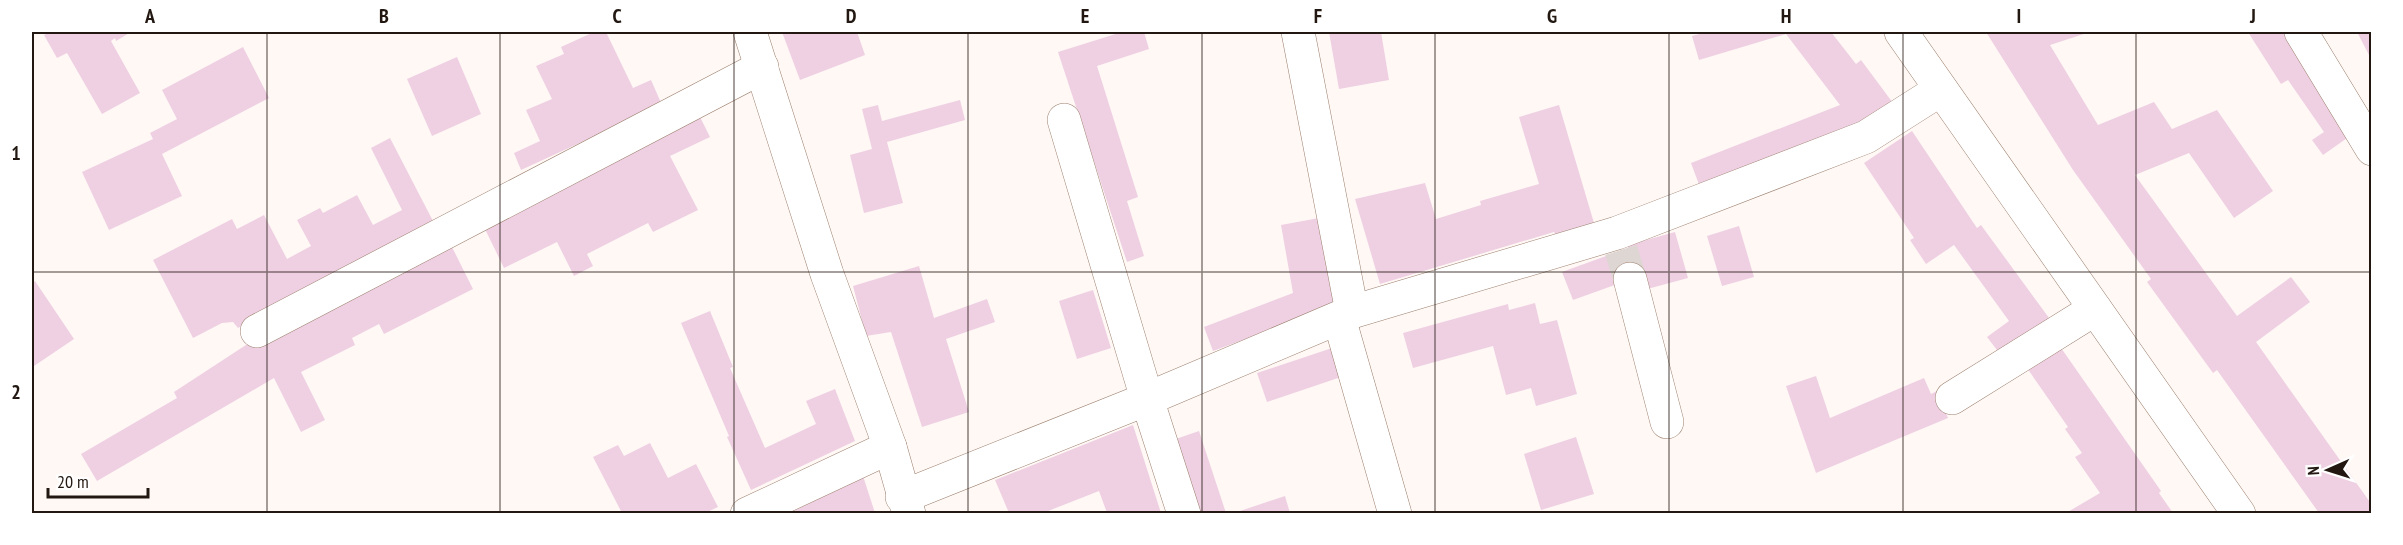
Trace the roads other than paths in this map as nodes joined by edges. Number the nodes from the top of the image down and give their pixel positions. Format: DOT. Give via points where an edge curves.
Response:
graph roads {
  1 [pos="750,32"];
  2 [pos="1298,32"];
  3 [pos="1901,32"];
  4 [pos="2301,32"];
  5 [pos="762,67"];
  6 [pos="1940,90"];
  7 [pos="1064,120"];
  8 [pos="2372,149"];
  9 [pos="1623,254"];
  10 [pos="2095,309"];
  11 [pos="1346,315"];
  12 [pos="257,331"];
  13 [pos="1952,398"];
  14 [pos="1147,399"];
  15 [pos="1667,422"];
  16 [pos="890,447"];
  17 [pos="905,505"];
  18 [pos="747,513"];
  19 [pos="1184,513"];
  20 [pos="1395,513"];
  21 [pos="2239,513"];
  1 -- 5 [label="street"];
  2 -- 11 [label="street"];
  3 -- 6 [label="street"];
  4 -- 8 [label="street"];
  5 -- 12 [label="street"];
  5 -- 16 [label="street" via="827,274"];
  6 -- 9 [label="street" via="1866,137"];
  6 -- 10 [label="street"];
  7 -- 14 [label="street"];
  9 -- 11 [label="street"];
  9 -- 15 [label="street"];
  10 -- 13 [label="street"];
  10 -- 21 [label="street"];
  11 -- 14 [label="street"];
  11 -- 20 [label="street"];
  14 -- 17 [label="street"];
  14 -- 19 [label="street"];
  16 -- 17 [label="street"];
  16 -- 18 [label="street"];
}
